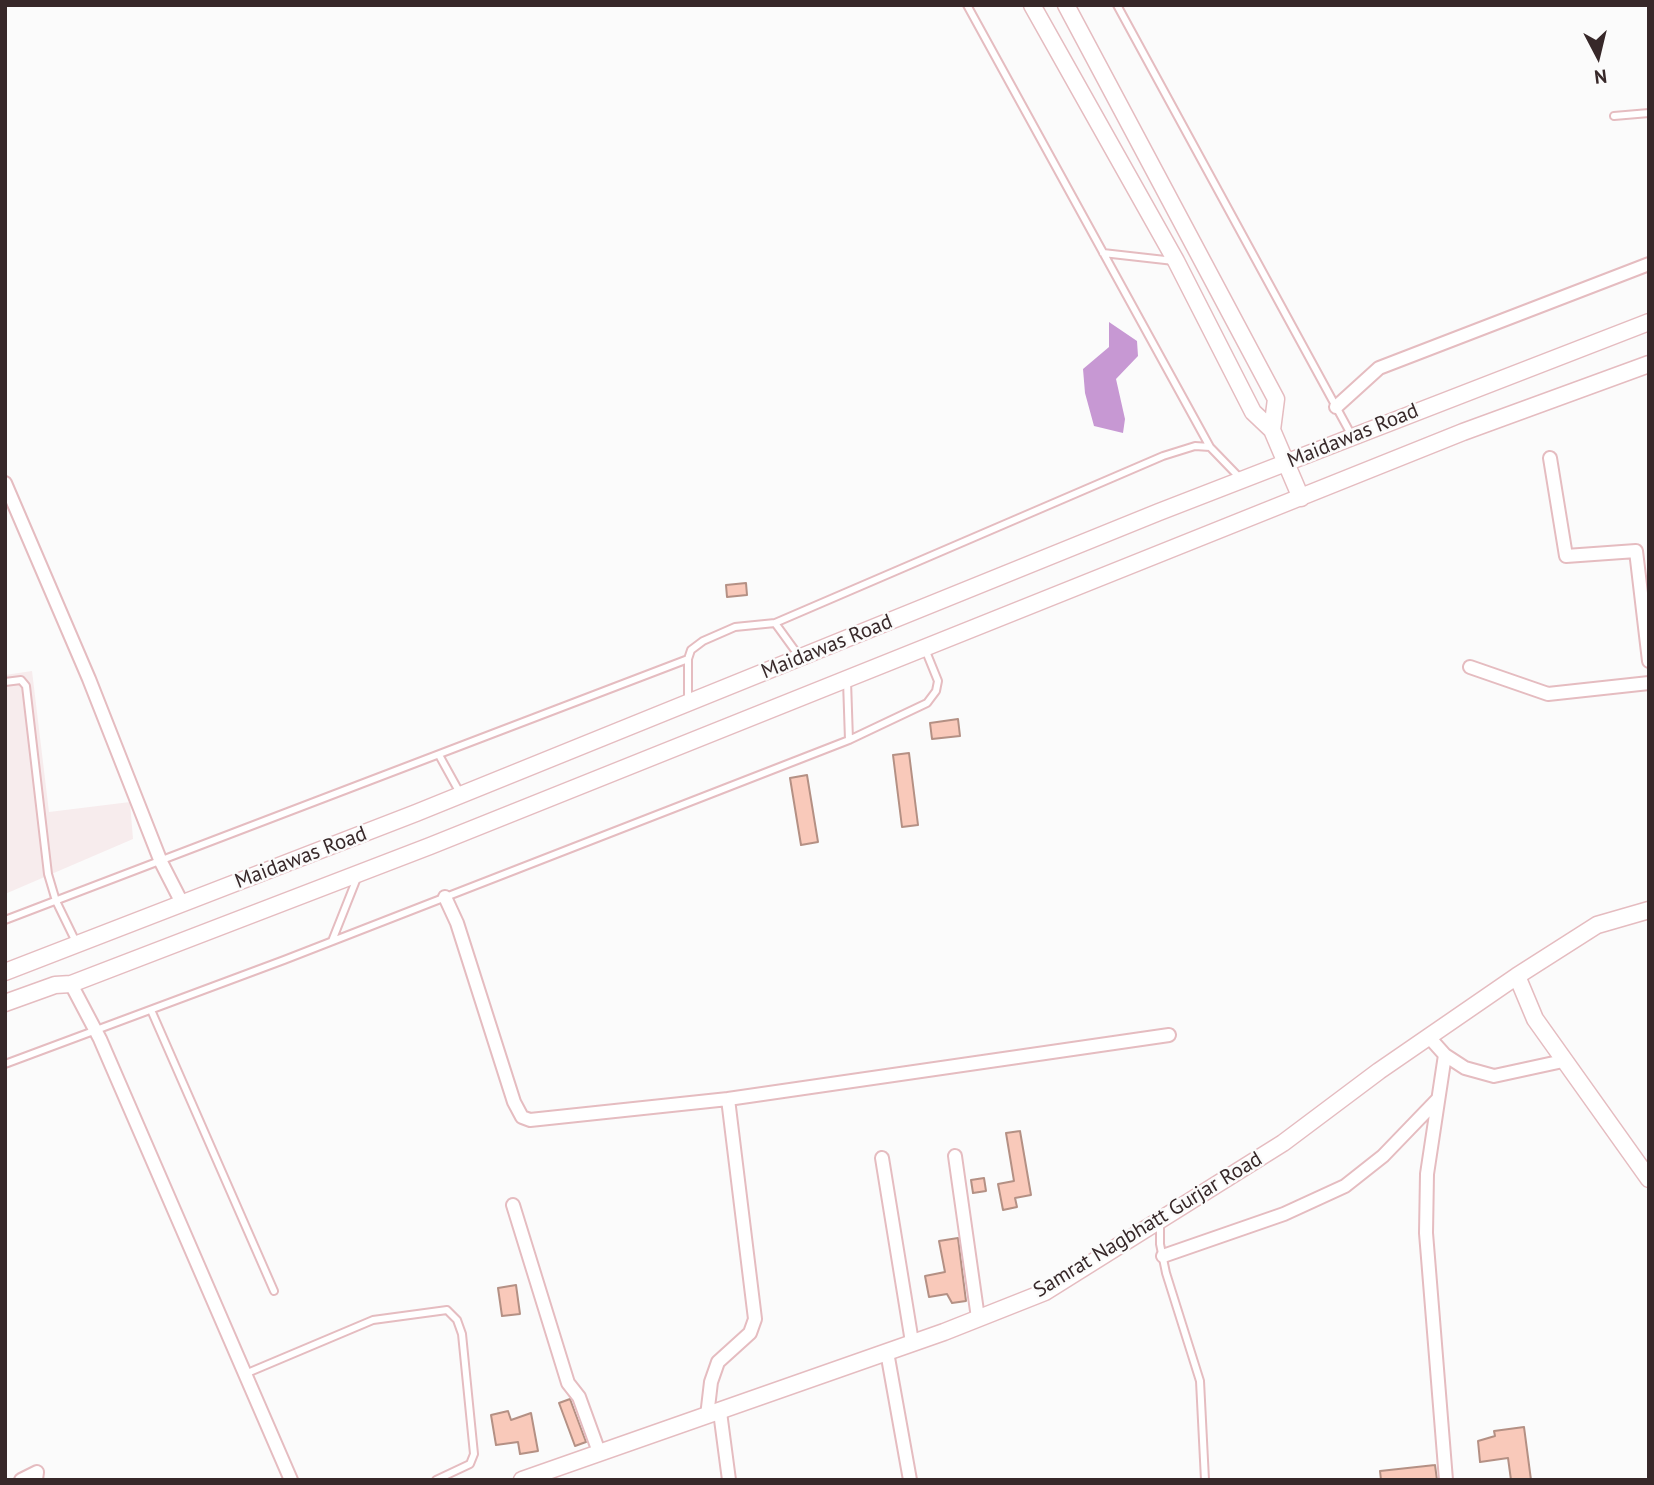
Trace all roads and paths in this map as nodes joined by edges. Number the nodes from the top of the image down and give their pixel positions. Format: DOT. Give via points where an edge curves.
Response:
graph roads {
  1 [pos="967,5"];
  2 [pos="1032,5"];
  3 [pos="1066,5"];
  4 [pos="1117,5"];
  5 [pos="1649,113"];
  6 [pos="1614,116"];
  7 [pos="1103,253"];
  8 [pos="1175,261"];
  9 [pos="1649,264"];
  10 [pos="1649,322"];
  11 [pos="1649,364"];
  12 [pos="1336,407"];
  13 [pos="1272,430"];
  14 [pos="1352,436"];
  15 [pos="1210,447"];
  16 [pos="1550,458"];
  17 [pos="1284,463"];
  18 [pos="1242,480"];
  19 [pos="5,483"];
  20 [pos="1301,498"];
  21 [pos="1642,550"];
  22 [pos="775,623"];
  23 [pos="924,648"];
  24 [pos="800,657"];
  25 [pos="688,659"];
  26 [pos="1649,661"];
  27 [pos="1470,667"];
  28 [pos="847,681"];
  29 [pos="5,682"];
  30 [pos="1649,683"];
  31 [pos="688,703"];
  32 [pos="849,740"];
  33 [pos="439,755"];
  34 [pos="461,795"];
  35 [pos="161,862"];
  36 [pos="358,874"];
  37 [pos="445,897"];
  38 [pos="56,901"];
  39 [pos="183,903"];
  40 [pos="1649,910"];
  41 [pos="5,920"];
  42 [pos="332,941"];
  43 [pos="77,944"];
  44 [pos="5,972"];
  45 [pos="1517,976"];
  46 [pos="71,984"];
  47 [pos="5,1003"];
  48 [pos="151,1010"];
  49 [pos="96,1031"];
  50 [pos="1169,1035"];
  51 [pos="1428,1036"];
  52 [pos="1445,1055"];
  53 [pos="1563,1061"];
  54 [pos="5,1064"];
  55 [pos="728,1099"];
  56 [pos="1438,1100"];
  57 [pos="955,1156"];
  58 [pos="882,1158"];
  59 [pos="1649,1179"];
  60 [pos="513,1205"];
  61 [pos="1160,1220"];
  62 [pos="1163,1256"];
  63 [pos="274,1291"];
  64 [pos="978,1318"];
  65 [pos="912,1342"];
  66 [pos="887,1352"];
  67 [pos="245,1374"];
  68 [pos="714,1414"];
  69 [pos="599,1452"];
  70 [pos="20,1480"];
  71 [pos="36,1480"];
  72 [pos="291,1480"];
  73 [pos="436,1480"];
  74 [pos="522,1480"];
  75 [pos="729,1480"];
  76 [pos="910,1480"];
  77 [pos="1205,1480"];
  78 [pos="1446,1480"];
  1 -- 7 [label="lane"];
  2 -- 8 [label="street"];
  3 -- 13 [label="street" via="1276,399"];
  4 -- 12 [label="lane"];
  5 -- 6 [label="lane"];
  7 -- 8 [label="lane"];
  7 -- 15 [label="lane"];
  8 -- 13 [label="street" via="1253,412"];
  9 -- 12 [label="street" via="1380,368"];
  10 -- 14 [label="street, Maidawas Road"];
  11 -- 20 [label="street, Maidawas Road"];
  12 -- 14 [label="lane"];
  13 -- 17 [label="street"];
  14 -- 17 [label="street, Maidawas Road"];
  15 -- 18 [label="lane"];
  15 -- 22 [label="lane" via="1195,446 1163,456"];
  16 -- 21 [label="street" via="1566,556"];
  17 -- 18 [label="street, Maidawas Road"];
  17 -- 20 [label="street"];
  18 -- 24 [label="street, Maidawas Road"];
  19 -- 35 [label="street"];
  20 -- 23 [label="street, Maidawas Road"];
  21 -- 26 [label="street"];
  22 -- 24 [label="lane"];
  22 -- 25 [label="lane" via="735,627 703,641"];
  23 -- 28 [label="street, Maidawas Road"];
  23 -- 32 [label="lane" via="938,681 936,691 927,702"];
  24 -- 31 [label="street, Maidawas Road"];
  25 -- 31 [label="lane"];
  25 -- 33 [label="lane"];
  27 -- 30 [label="street" via="1548,694"];
  28 -- 32 [label="lane"];
  28 -- 36 [label="street, Maidawas Road"];
  29 -- 38 [label="lane" via="21,680 26,686 48,874"];
  31 -- 34 [label="street, Maidawas Road"];
  32 -- 37 [label="lane"];
  33 -- 34 [label="lane"];
  33 -- 35 [label="lane"];
  34 -- 39 [label="street, Maidawas Road"];
  35 -- 38 [label="lane"];
  35 -- 39 [label="street"];
  36 -- 42 [label="lane"];
  36 -- 46 [label="street, Maidawas Road"];
  37 -- 42 [label="lane"];
  37 -- 55 [label="street" via="522,1117 530,1120"];
  38 -- 41 [label="lane"];
  38 -- 43 [label="lane"];
  39 -- 43 [label="street, Maidawas Road"];
  40 -- 45 [label="street, Samrat Nagbhatt Gurjar Road" via="1597,925"];
  42 -- 48 [label="lane"];
  43 -- 44 [label="street, Maidawas Road"];
  45 -- 51 [label="street, Samrat Nagbhatt Gurjar Road"];
  45 -- 53 [label="street" via="1535,1019"];
  46 -- 47 [label="street, Maidawas Road"];
  46 -- 49 [label="street"];
  48 -- 49 [label="lane"];
  48 -- 63 [label="lane"];
  49 -- 54 [label="lane"];
  49 -- 67 [label="street"];
  50 -- 55 [label="street"];
  51 -- 52 [label="street"];
  51 -- 61 [label="street, Samrat Nagbhatt Gurjar Road" via="1283,1143"];
  52 -- 53 [label="street" via="1465,1068 1494,1076"];
  52 -- 56 [label="street"];
  53 -- 59 [label="street"];
  55 -- 68 [label="street" via="755,1319 750,1333 718,1362 711,1382"];
  56 -- 62 [label="street" via="1383,1156 1345,1186 1284,1214"];
  56 -- 78 [label="street" via="1427,1174 1426,1233"];
  57 -- 64 [label="street"];
  58 -- 65 [label="street"];
  60 -- 69 [label="street" via="568,1383 579,1397"];
  61 -- 62 [label="lane"];
  61 -- 64 [label="street, Samrat Nagbhatt Gurjar Road" via="1045,1292"];
  62 -- 77 [label="lane" via="1200,1381"];
  64 -- 65 [label="street, Samrat Nagbhatt Gurjar Road"];
  65 -- 66 [label="street, Samrat Nagbhatt Gurjar Road"];
  66 -- 68 [label="street, Samrat Nagbhatt Gurjar Road"];
  66 -- 76 [label="street"];
  67 -- 72 [label="street"];
  67 -- 73 [label="lane" via="373,1320 447,1310 462,1334 474,1454 470,1464"];
  68 -- 69 [label="street, Samrat Nagbhatt Gurjar Road"];
  68 -- 75 [label="street"];
  69 -- 74 [label="street, Samrat Nagbhatt Gurjar Road"];
  70 -- 71 [label="street" via="37,1472"];
}
